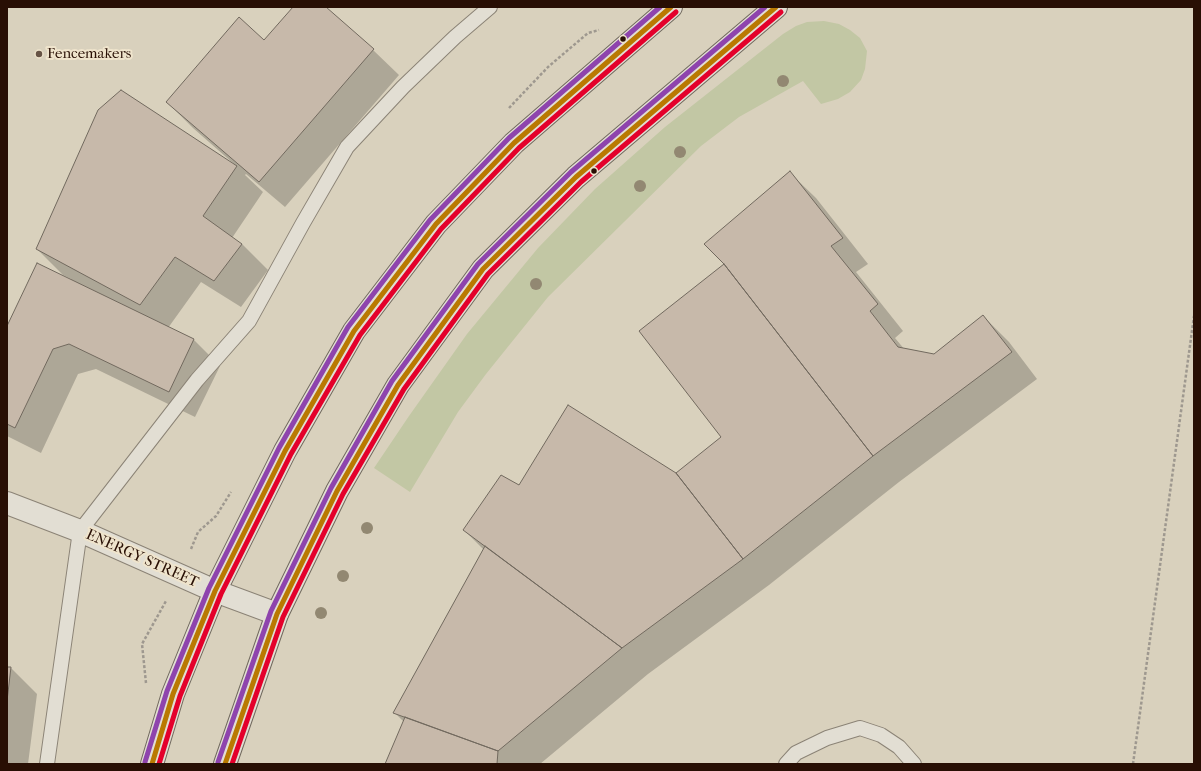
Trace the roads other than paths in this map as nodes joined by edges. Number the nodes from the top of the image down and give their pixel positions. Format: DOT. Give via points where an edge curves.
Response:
graph roads {
  1 [pos="490,7"];
  2 [pos="671,7"];
  3 [pos="776,7"];
  4 [pos="7,503"];
  5 [pos="80,531"];
  6 [pos="215,591"];
  7 [pos="277,614"];
  8 [pos="47,764"];
  9 [pos="152,764"];
  10 [pos="225,764"];
  11 [pos="786,764"];
  12 [pos="914,764"];
  1 -- 5 [label="lane" via="403,87 347,147 249,321 197,380"];
  2 -- 6 [label="main road" via="514,143 436,224 354,331 285,451"];
  3 -- 7 [label="main road" via="576,177 483,269 398,385 337,490"];
  4 -- 5 [label="main road, ENERGY STREET"];
  5 -- 6 [label="main road, ENERGY STREET"];
  5 -- 8 [label="lane"];
  6 -- 7 [label="main road, ENERGY STREET"];
  6 -- 9 [label="main road" via="173,694"];
  7 -- 10 [label="main road"];
  11 -- 12 [label="lane" via="796,753 827,738 860,728 881,735 899,747"];
}
